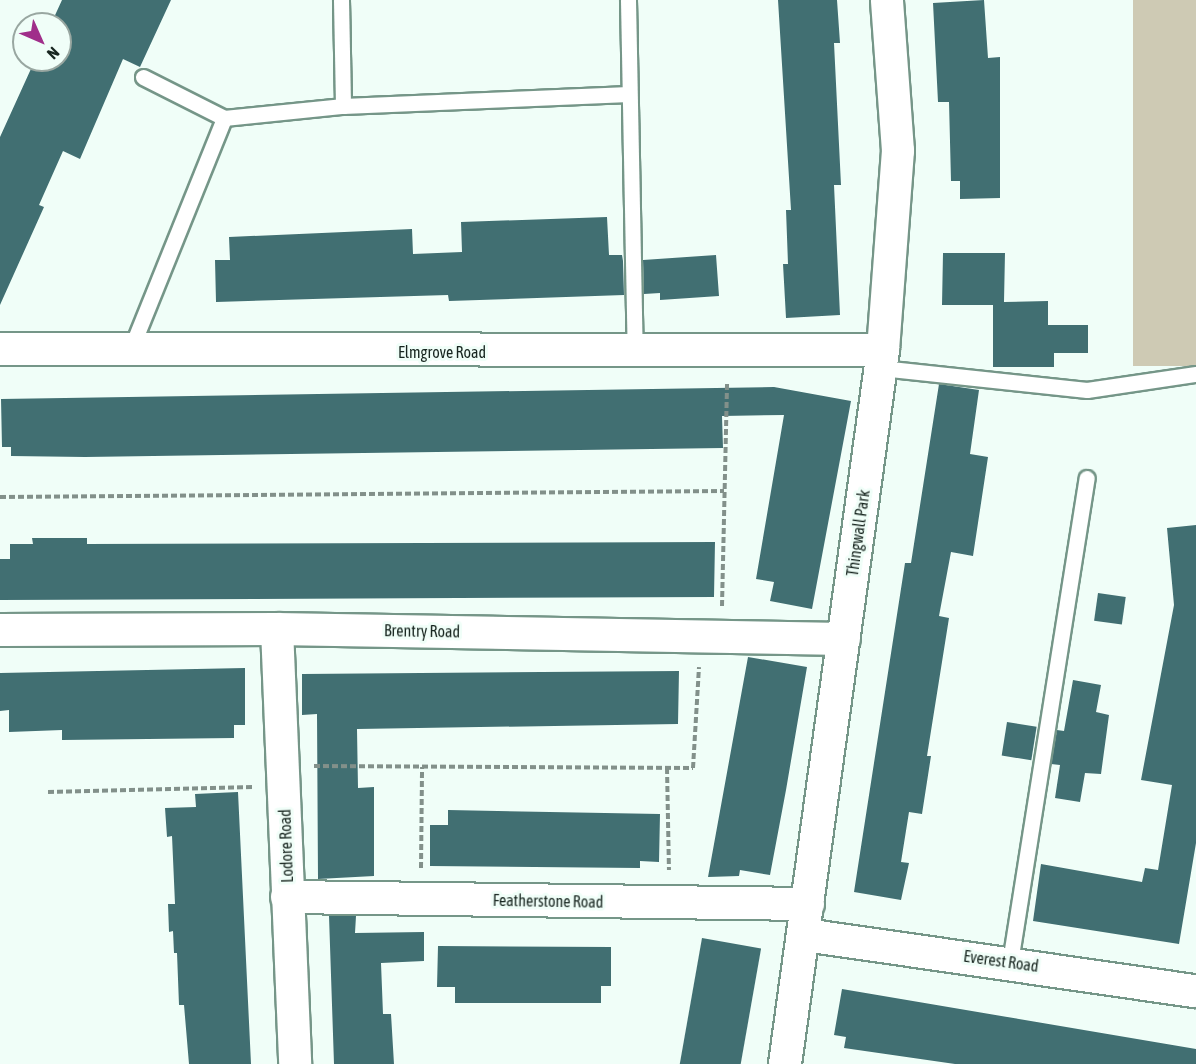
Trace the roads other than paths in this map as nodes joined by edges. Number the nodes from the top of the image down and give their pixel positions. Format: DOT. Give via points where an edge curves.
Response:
graph roads {
  1 [pos="341,0"];
  2 [pos="628,0"];
  3 [pos="887,0"];
  4 [pos="143,77"];
  5 [pos="628,94"];
  6 [pos="343,106"];
  7 [pos="224,118"];
  8 [pos="0,349"];
  9 [pos="130,351"];
  10 [pos="635,352"];
  11 [pos="882,359"];
  12 [pos="1196,374"];
  13 [pos="1087,478"];
  14 [pos="277,629"];
  15 [pos="0,630"];
  16 [pos="843,639"];
  17 [pos="287,897"];
  18 [pos="808,904"];
  19 [pos="805,935"];
  20 [pos="1010,962"];
  21 [pos="1196,991"];
  22 [pos="295,1064"];
  23 [pos="785,1064"];
  1 -- 6 [label="lane"];
  2 -- 5 [label="lane"];
  3 -- 11 [label="street, Thingwall Park" via="898,151"];
  4 -- 7 [label="lane"];
  5 -- 6 [label="lane"];
  5 -- 10 [label="lane"];
  6 -- 7 [label="lane"];
  7 -- 9 [label="lane"];
  8 -- 9 [label="street, Elmgrove Road"];
  9 -- 10 [label="street, Elmgrove Road"];
  10 -- 11 [label="street, Elmgrove Road" via="728,351"];
  11 -- 12 [label="lane" via="1087,390"];
  11 -- 16 [label="street, Thingwall Park"];
  13 -- 20 [label="lane"];
  14 -- 15 [label="street, Brentry Road"];
  14 -- 16 [label="street, Brentry Road"];
  14 -- 17 [label="street, Lodore Road"];
  16 -- 18 [label="street, Thingwall Park"];
  17 -- 18 [label="street, Featherstone Road"];
  17 -- 22 [label="street, Lodore Road"];
  18 -- 19 [label="street, Thingwall Park"];
  19 -- 20 [label="street, Everest Road"];
  19 -- 23 [label="street, Thingwall Park"];
  20 -- 21 [label="street, Everest Road"];
}
